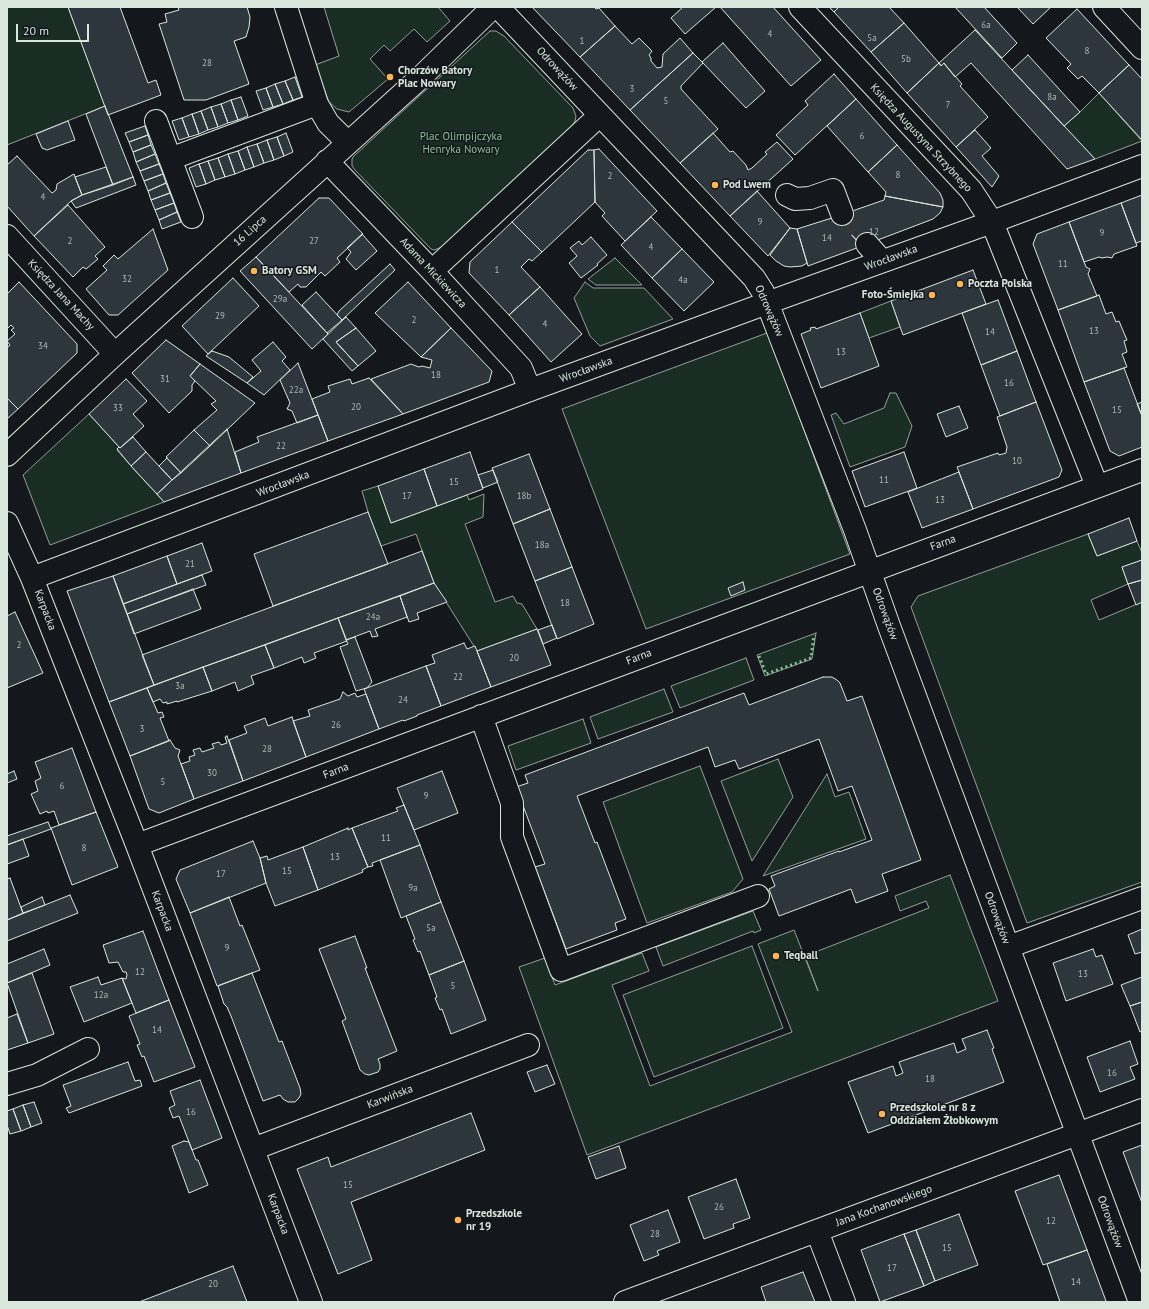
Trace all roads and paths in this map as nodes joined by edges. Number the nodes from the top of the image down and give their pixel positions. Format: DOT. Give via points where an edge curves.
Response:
graph roads {
  1 [pos="286,7"];
  2 [pos="493,7"];
  3 [pos="498,7"];
  4 [pos="800,7"];
  5 [pos="1104,7"];
  6 [pos="1142,48"];
  7 [pos="317,104"];
  8 [pos="600,115"];
  9 [pos="156,121"];
  10 [pos="348,143"];
  11 [pos="170,159"];
  12 [pos="327,161"];
  13 [pos="1142,166"];
  14 [pos="787,195"];
  15 [pos="842,214"];
  16 [pos="192,217"];
  17 [pos="992,222"];
  18 [pos="7,236"];
  19 [pos="867,244"];
  20 [pos="882,261"];
  21 [pos="432,271"];
  22 [pos="768,303"];
  23 [pos="115,354"];
  24 [pos="530,390"];
  25 [pos="7,455"];
  26 [pos="1142,470"];
  27 [pos="1097,486"];
  28 [pos="7,523"];
  29 [pos="869,571"];
  30 [pos="32,578"];
  31 [pos="481,716"];
  32 [pos="137,845"];
  33 [pos="758,896"];
  34 [pos="1142,898"];
  35 [pos="1008,947"];
  36 [pos="528,1045"];
  37 [pos="88,1049"];
  38 [pos="7,1084"];
  39 [pos="1142,1110"];
  40 [pos="1078,1134"];
  41 [pos="253,1149"];
  42 [pos="816,1231"];
  43 [pos="311,1302"];
  44 [pos="625,1302"];
  45 [pos="844,1302"];
  46 [pos="1140,1302"];
  1 -- 7 [label="street"];
  2 -- 10 [label="street, 16 Lipca"];
  3 -- 8 [label="street, Odrowążów"];
  4 -- 17 [label="street, Księdza Augustyna Strzybnego" via="971,190"];
  5 -- 6 [label="street"];
  7 -- 10 [label="street" via="328,123"];
  7 -- 11 [label="street"];
  8 -- 21 [label="street"];
  8 -- 22 [label="street, Odrowążów" via="754,278"];
  9 -- 11 [label="street"];
  10 -- 12 [label="street, 16 Lipca"];
  11 -- 16 [label="street"];
  12 -- 21 [label="street, Adama Mickiewicza"];
  12 -- 23 [label="street, 16 Lipca"];
  13 -- 17 [label="street, Wrocławska"];
  14 -- 15 [label="street" via="810,198 833,190"];
  17 -- 20 [label="street, Wrocławska"];
  17 -- 27 [label="street, Księdza Augustyna Strzybnego"];
  18 -- 23 [label="street, Księdza Jana Machy"];
  19 -- 20 [label="street"];
  20 -- 22 [label="street, Wrocławska"];
  21 -- 24 [label="street, Adama Mickiewicza" via="521,368"];
  22 -- 24 [label="street, Wrocławska"];
  22 -- 29 [label="street, Odrowążów"];
  23 -- 25 [label="street, 16 Lipca"];
  24 -- 30 [label="street, Wrocławska"];
  26 -- 27 [label="street, Farna"];
  27 -- 29 [label="street, Farna"];
  28 -- 30 [label="street, Karpacka"];
  29 -- 31 [label="street, Farna"];
  29 -- 35 [label="street, Odrowążów"];
  30 -- 32 [label="street, Karpacka"];
  31 -- 32 [label="street, Farna"];
  31 -- 33 [label="street" via="512,803 512,837 562,970"];
  32 -- 41 [label="street, Karpacka"];
  34 -- 35 [label="street"];
  35 -- 40 [label="street, Odrowążów"];
  36 -- 41 [label="street, Karwińska"];
  37 -- 38 [label="street" via="37,1075"];
  39 -- 40 [label="street, Jana Kochanowskiego"];
  40 -- 42 [label="street, Jana Kochanowskiego"];
  40 -- 46 [label="street, Odrowążów"];
  41 -- 43 [label="street, Karpacka"];
  42 -- 44 [label="street, Jana Kochanowskiego"];
  42 -- 45 [label="street"];
}
